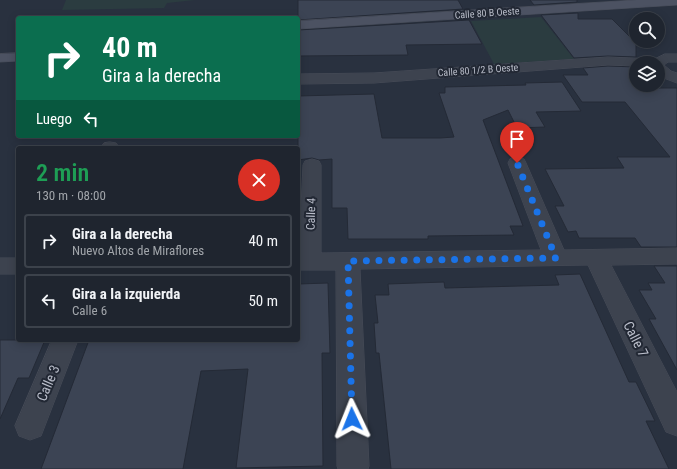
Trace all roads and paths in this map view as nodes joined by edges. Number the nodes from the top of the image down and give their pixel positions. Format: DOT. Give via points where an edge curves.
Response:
graph roads {
  1 [pos="677,1"];
  2 [pos="300,25"];
  3 [pos="16,57"];
  4 [pos="0,58"];
  5 [pos="665,58"];
  6 [pos="677,58"];
  7 [pos="629,62"];
  8 [pos="665,73"];
  9 [pos="677,78"];
  10 [pos="300,79"];
  11 [pos="517,163"];
  12 [pos="312,165"];
  13 [pos="677,256"];
  14 [pos="595,257"];
  15 [pos="556,258"];
  16 [pos="348,261"];
  17 [pos="304,262"];
  18 [pos="0,266"];
  19 [pos="16,266"];
  20 [pos="65,342"];
  21 [pos="677,422"];
  22 [pos="30,426"];
  23 [pos="353,466"];
  1 -- 2 [label="street, Calle 80 B Oeste"];
  3 -- 4 [label="street"];
  5 -- 6 [label="street, Calle 80 1/2 B Oeste"];
  7 -- 10 [label="street, Calle 80 1/2 B Oeste" via="608,61 374,78"];
  8 -- 9 [label="street"];
  11 -- 15 [label="street"];
  12 -- 17 [label="street, Calle 4"];
  13 -- 14 [label="street"];
  14 -- 15 [label="street"];
  14 -- 21 [label="street, Calle 7"];
  15 -- 16 [label="street"];
  16 -- 17 [label="street"];
  16 -- 23 [label="street"];
  18 -- 19 [label="street"];
  20 -- 22 [label="street, Calle 3"];
}
